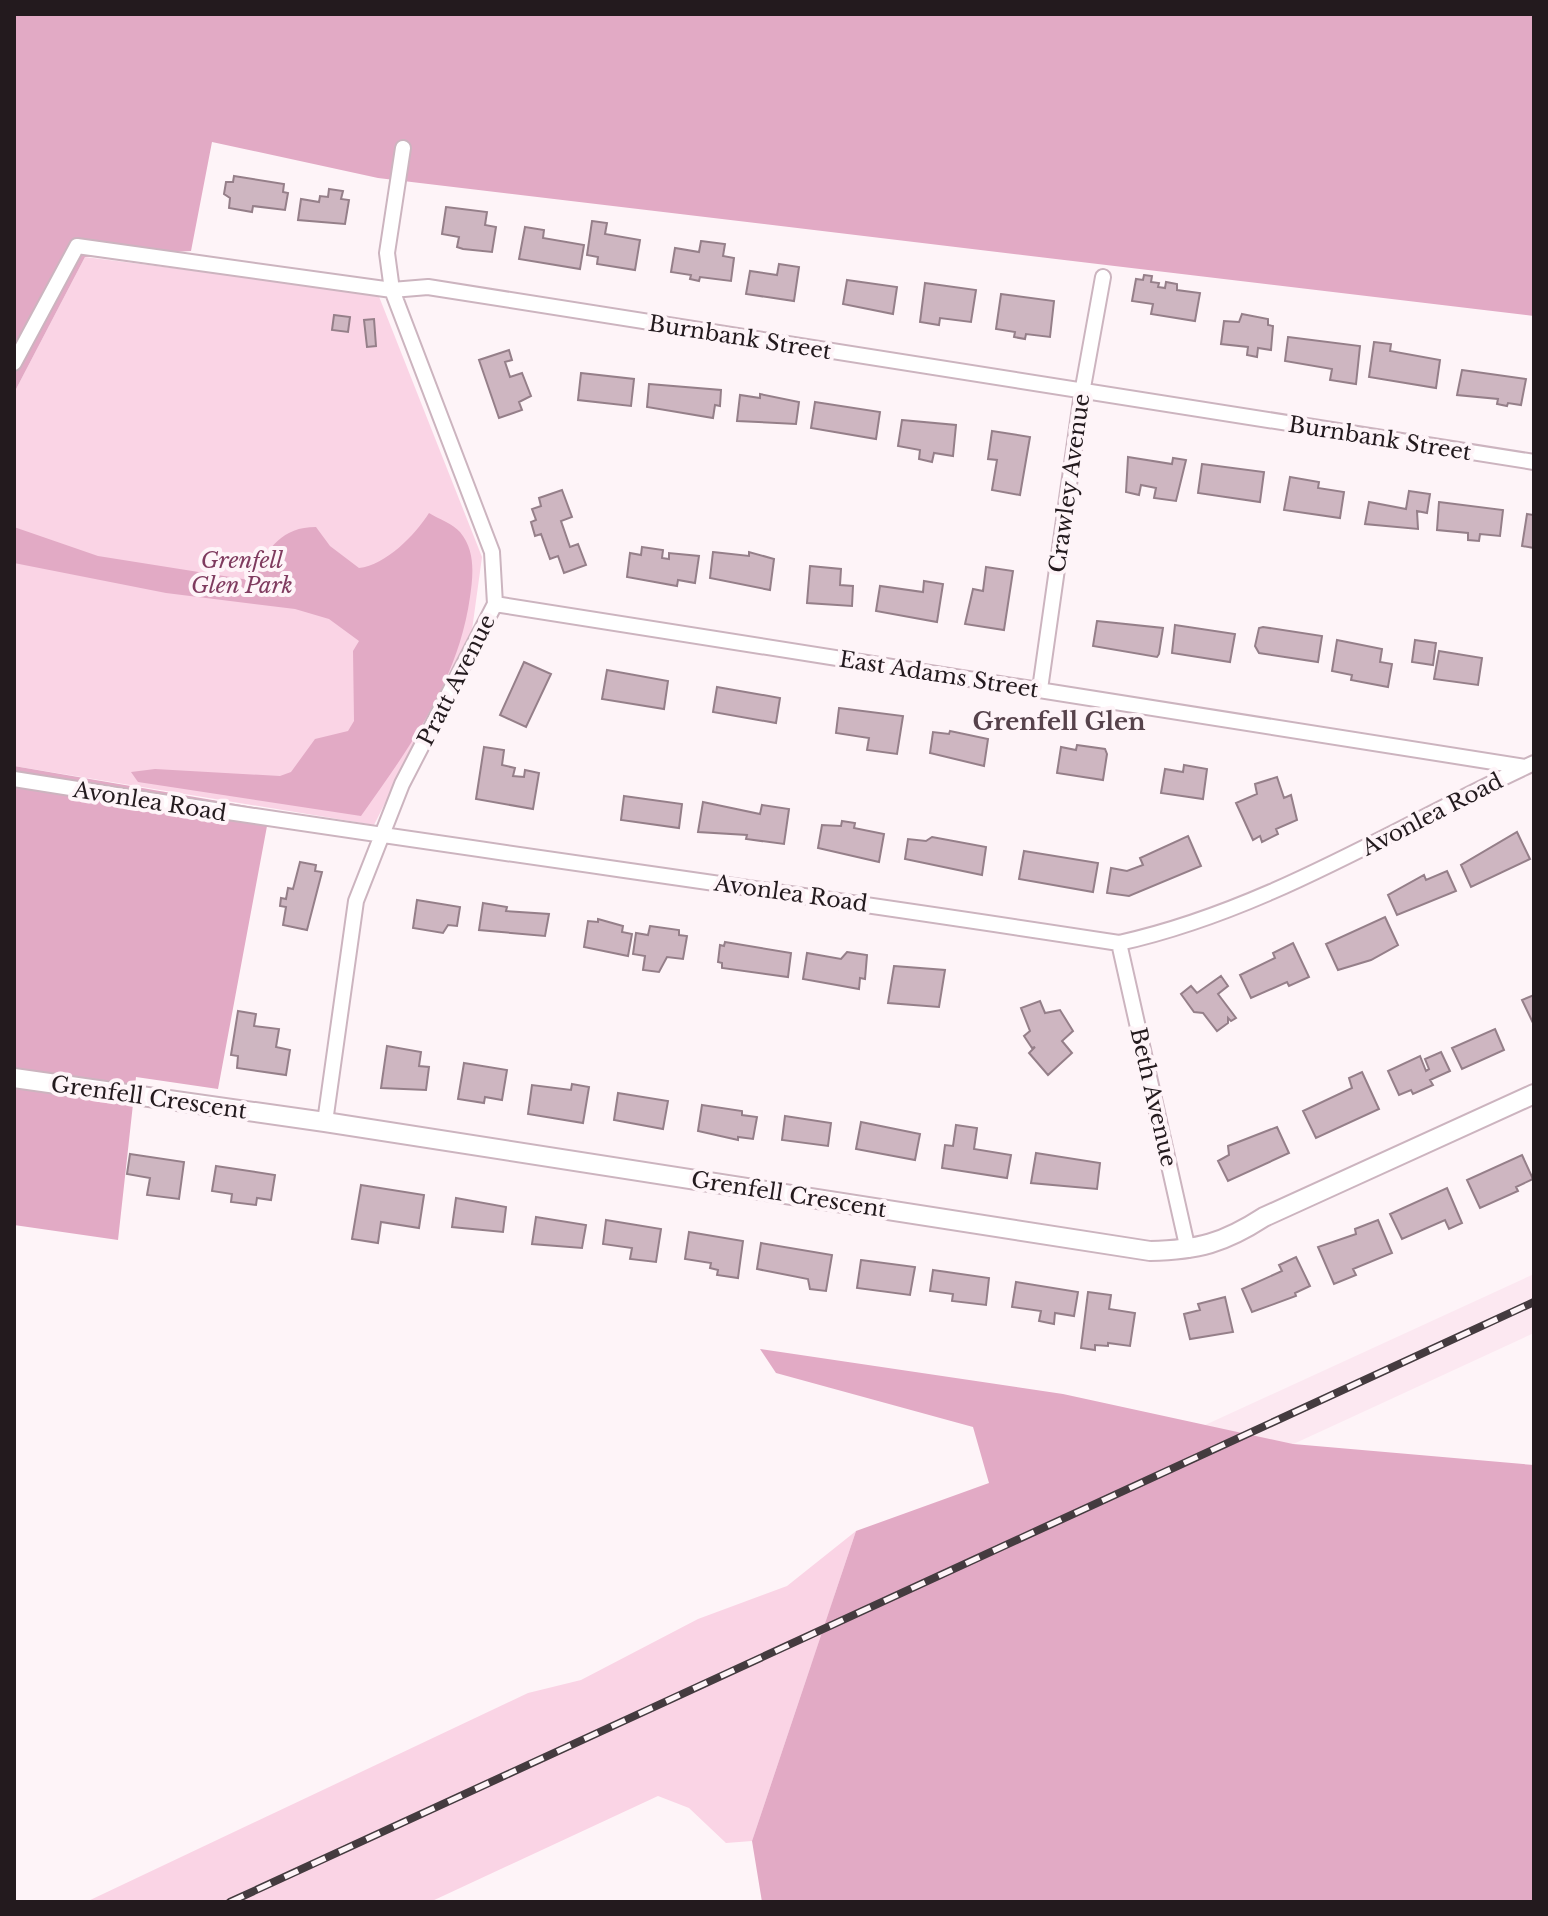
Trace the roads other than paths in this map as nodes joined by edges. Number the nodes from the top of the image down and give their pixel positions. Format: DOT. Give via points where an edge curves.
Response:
graph roads {
  1 [pos="403,148"];
  2 [pos="1103,277"];
  3 [pos="392,290"];
  4 [pos="14,363"];
  5 [pos="1082,393"];
  6 [pos="1534,462"];
  7 [pos="495,604"];
  8 [pos="1040,689"];
  9 [pos="1530,765"];
  10 [pos="14,779"];
  11 [pos="379,835"];
  12 [pos="1119,943"];
  13 [pos="14,1078"];
  14 [pos="1534,1094"];
  15 [pos="325,1122"];
  16 [pos="1188,1250"];
  1 -- 3 [label="street, Pratt Avenue" via="387,253"];
  2 -- 5 [label="street, Crawley Avenue"];
  3 -- 4 [label="street, Burnbank Street" via="77,246"];
  3 -- 5 [label="street, Burnbank Street" via="428,287"];
  3 -- 7 [label="street, Pratt Avenue" via="492,552"];
  5 -- 6 [label="street, Burnbank Street"];
  5 -- 8 [label="street, Crawley Avenue"];
  7 -- 8 [label="street, East Adams Street"];
  7 -- 11 [label="street, Pratt Avenue"];
  8 -- 9 [label="street, East Adams Street"];
  9 -- 12 [label="street, Avonlea Road" via="1313,876 1160,934"];
  10 -- 11 [label="street, Avonlea Road"];
  11 -- 12 [label="street, Avonlea Road"];
  11 -- 15 [label="street, Pratt Avenue" via="356,901"];
  12 -- 16 [label="street, Beth Avenue"];
  13 -- 15 [label="street, Grenfell Crescent"];
  14 -- 16 [label="street, Grenfell Crescent" via="1264,1217 1231,1238"];
  15 -- 16 [label="street, Grenfell Crescent" via="1150,1251"];
}
